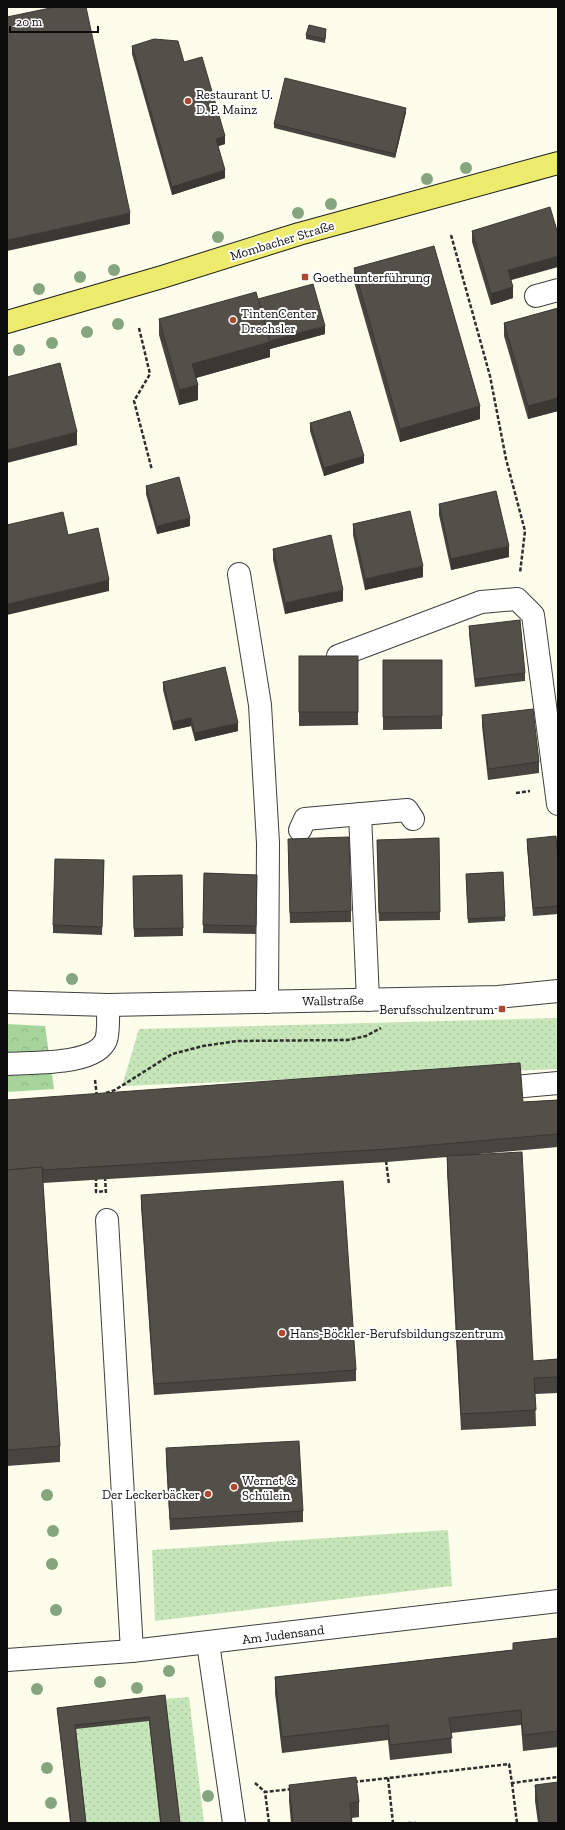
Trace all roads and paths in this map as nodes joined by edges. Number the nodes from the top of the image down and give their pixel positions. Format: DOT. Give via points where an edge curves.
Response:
graph roads {
  1 [pos="558,163"];
  2 [pos="451,234"];
  3 [pos="558,290"];
  4 [pos="536,296"];
  5 [pos="7,322"];
  6 [pos="139,328"];
  7 [pos="152,470"];
  8 [pos="520,573"];
  9 [pos="238,574"];
  10 [pos="338,656"];
  11 [pos="558,804"];
  12 [pos="360,814"];
  13 [pos="413,819"];
  14 [pos="300,830"];
  15 [pos="558,991"];
  16 [pos="368,1000"];
  17 [pos="7,1002"];
  18 [pos="267,1002"];
  19 [pos="108,1006"];
  20 [pos="381,1028"];
  21 [pos="7,1064"];
  22 [pos="558,1083"];
  23 [pos="90,1098"];
  24 [pos="558,1100"];
  25 [pos="386,1156"];
  26 [pos="105,1173"];
  27 [pos="96,1174"];
  28 [pos="389,1184"];
  29 [pos="106,1191"];
  30 [pos="107,1220"];
  31 [pos="558,1601"];
  32 [pos="208,1643"];
  33 [pos="132,1651"];
  34 [pos="7,1660"];
  35 [pos="558,1777"];
  36 [pos="388,1778"];
  37 [pos="350,1782"];
  38 [pos="512,1783"];
  39 [pos="296,1788"];
  40 [pos="234,1823"];
  41 [pos="269,1823"];
  42 [pos="393,1823"];
  43 [pos="408,1823"];
  44 [pos="416,1823"];
  45 [pos="517,1823"];
  1 -- 5 [label="main road, Mombacher Straße" via="307,232"];
  2 -- 8 [label="path" via="490,376 506,459 525,531"];
  3 -- 4 [label="street"];
  6 -- 7 [label="path" via="150,374 134,401"];
  9 -- 18 [label="street" via="260,704 268,843"];
  10 -- 11 [label="street" via="481,602 517,599 532,615"];
  12 -- 13 [label="street" via="407,810"];
  12 -- 14 [label="street" via="305,819"];
  12 -- 16 [label="street"];
  15 -- 16 [label="street, Wallstraße" via="498,997"];
  16 -- 18 [label="street, Wallstraße"];
  17 -- 19 [label="street, Wallstraße"];
  18 -- 19 [label="street, Wallstraße"];
  19 -- 21 [label="street" via="106,1040 93,1054 74,1060"];
  20 -- 23 [label="path" via="366,1036 348,1040 237,1041 202,1046 172,1054 115,1090"];
  22 -- 24 [label="street" via="479,1098"];
  25 -- 28 [label="path"];
  26 -- 29 [label="path"];
  27 -- 29 [label="path" via="96,1192"];
  29 -- 30 [label="path"];
  30 -- 33 [label="street"];
  31 -- 32 [label="street, Am Judensand"];
  32 -- 33 [label="street, Am Judensand"];
  32 -- 40 [label="street"];
  33 -- 34 [label="street, Am Judensand"];
  35 -- 38 [label="path"];
  36 -- 37 [label="path"];
  36 -- 38 [label="path" via="509,1764"];
  36 -- 42 [label="path"];
  38 -- 45 [label="path"];
  39 -- 41 [label="path" via="265,1792"];
  43 -- 44 [label="path"];
}
